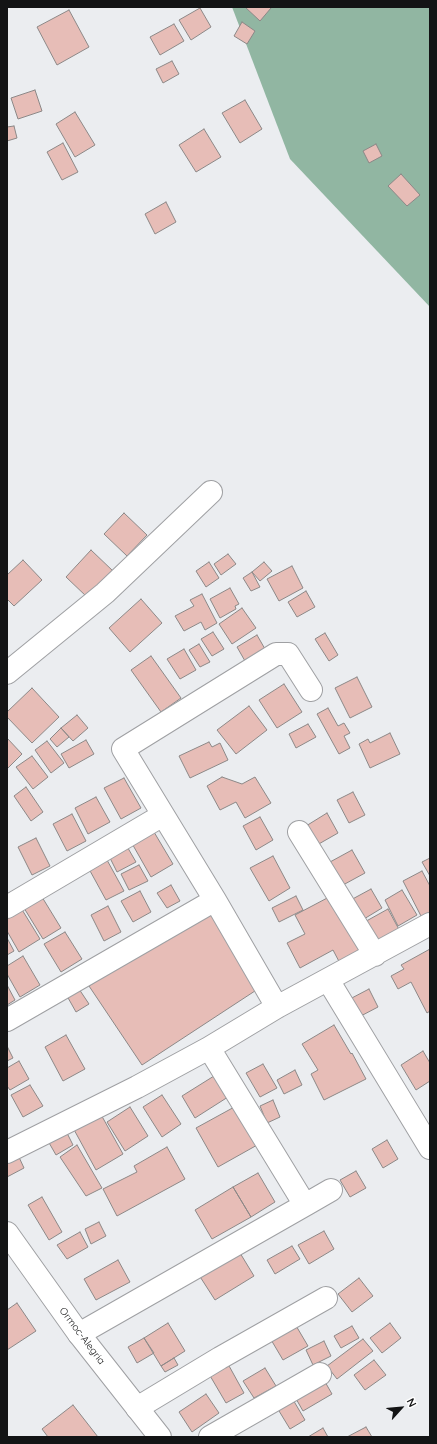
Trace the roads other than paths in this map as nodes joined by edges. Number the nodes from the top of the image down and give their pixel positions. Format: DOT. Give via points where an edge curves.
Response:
graph roads {
  1 [pos="211,492"];
  2 [pos="7,673"];
  3 [pos="311,690"];
  4 [pos="163,815"];
  5 [pos="299,832"];
  6 [pos="215,900"];
  7 [pos="7,907"];
  8 [pos="430,924"];
  9 [pos="375,955"];
  10 [pos="328,980"];
  11 [pos="277,1007"];
  12 [pos="7,1020"];
  13 [pos="209,1048"];
  14 [pos="430,1148"];
  15 [pos="7,1152"];
  16 [pos="331,1190"];
  17 [pos="304,1204"];
  18 [pos="7,1233"];
  19 [pos="326,1298"];
  20 [pos="79,1334"];
  21 [pos="320,1374"];
  22 [pos="137,1408"];
  23 [pos="160,1437"];
  24 [pos="210,1437"];
  1 -- 2 [label="street" via="105,593"];
  3 -- 4 [label="street" via="288,654 276,654 123,749"];
  4 -- 6 [label="street"];
  4 -- 7 [label="street"];
  5 -- 9 [label="street"];
  6 -- 11 [label="street"];
  6 -- 12 [label="street"];
  8 -- 9 [label="street"];
  9 -- 10 [label="street"];
  10 -- 11 [label="street"];
  10 -- 14 [label="street"];
  11 -- 13 [label="street"];
  13 -- 15 [label="street"];
  13 -- 17 [label="street"];
  16 -- 17 [label="street"];
  17 -- 20 [label="street"];
  18 -- 20 [label="street, Ormoc-Alegria"];
  19 -- 22 [label="street"];
  20 -- 22 [label="street, Ormoc-Alegria"];
  21 -- 24 [label="street"];
  22 -- 23 [label="street, Ormoc-Alegria"];
}
